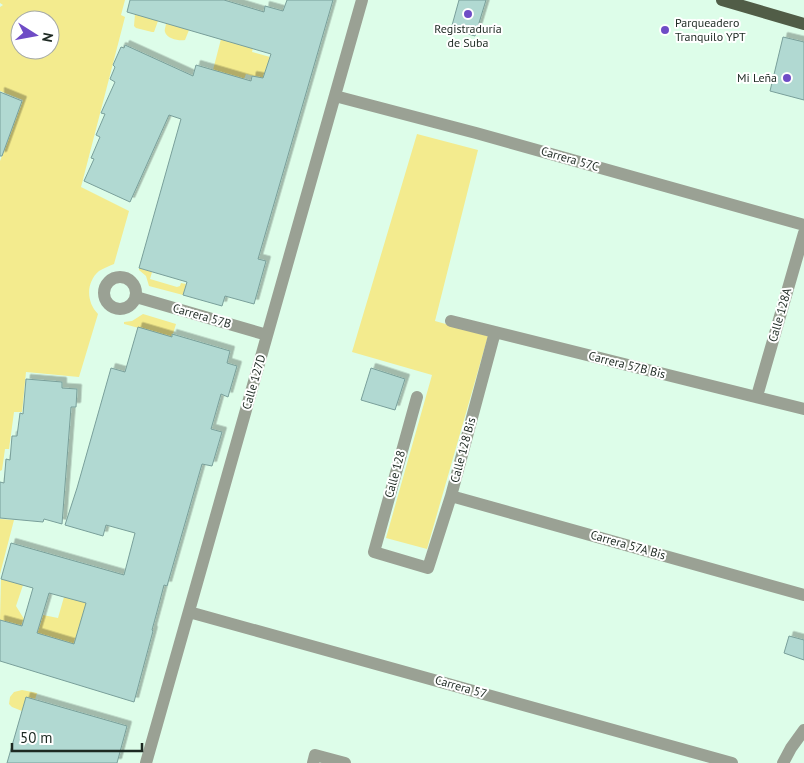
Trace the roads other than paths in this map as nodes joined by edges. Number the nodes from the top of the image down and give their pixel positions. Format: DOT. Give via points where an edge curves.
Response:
graph roads {
  1 [pos="362,0"];
  2 [pos="722,0"];
  3 [pos="804,24"];
  4 [pos="335,96"];
  5 [pos="804,225"];
  6 [pos="804,233"];
  7 [pos="136,296"];
  8 [pos="451,321"];
  9 [pos="495,332"];
  10 [pos="267,335"];
  11 [pos="757,396"];
  12 [pos="417,397"];
  13 [pos="804,409"];
  14 [pos="451,496"];
  15 [pos="428,568"];
  16 [pos="804,595"];
  17 [pos="189,612"];
  18 [pos="804,730"];
  19 [pos="314,759"];
  20 [pos="146,763"];
  21 [pos="345,763"];
  22 [pos="732,763"];
  23 [pos="783,763"];
  1 -- 4 [label="street, Calle 127D"];
  2 -- 3 [label="main road"];
  4 -- 5 [label="street, Carrera 57C"];
  4 -- 10 [label="street, Calle 127D"];
  6 -- 11 [label="street, Calle 128A"];
  7 -- 10 [label="street, Carrera 57B"];
  8 -- 9 [label="street, Carrera 57B Bis"];
  9 -- 11 [label="street, Carrera 57B Bis"];
  9 -- 14 [label="street, Calle 128 Bis"];
  10 -- 17 [label="street, Calle 127D"];
  11 -- 13 [label="street, Carrera 57B Bis"];
  12 -- 15 [label="street, Calle 128" via="374,552"];
  14 -- 15 [label="street, Calle 128 Bis"];
  14 -- 16 [label="street, Carrera 57A Bis"];
  17 -- 20 [label="street, Calle 127D"];
  17 -- 22 [label="street, Carrera 57"];
  18 -- 23 [label="street"];
  19 -- 21 [label="street"];
}
